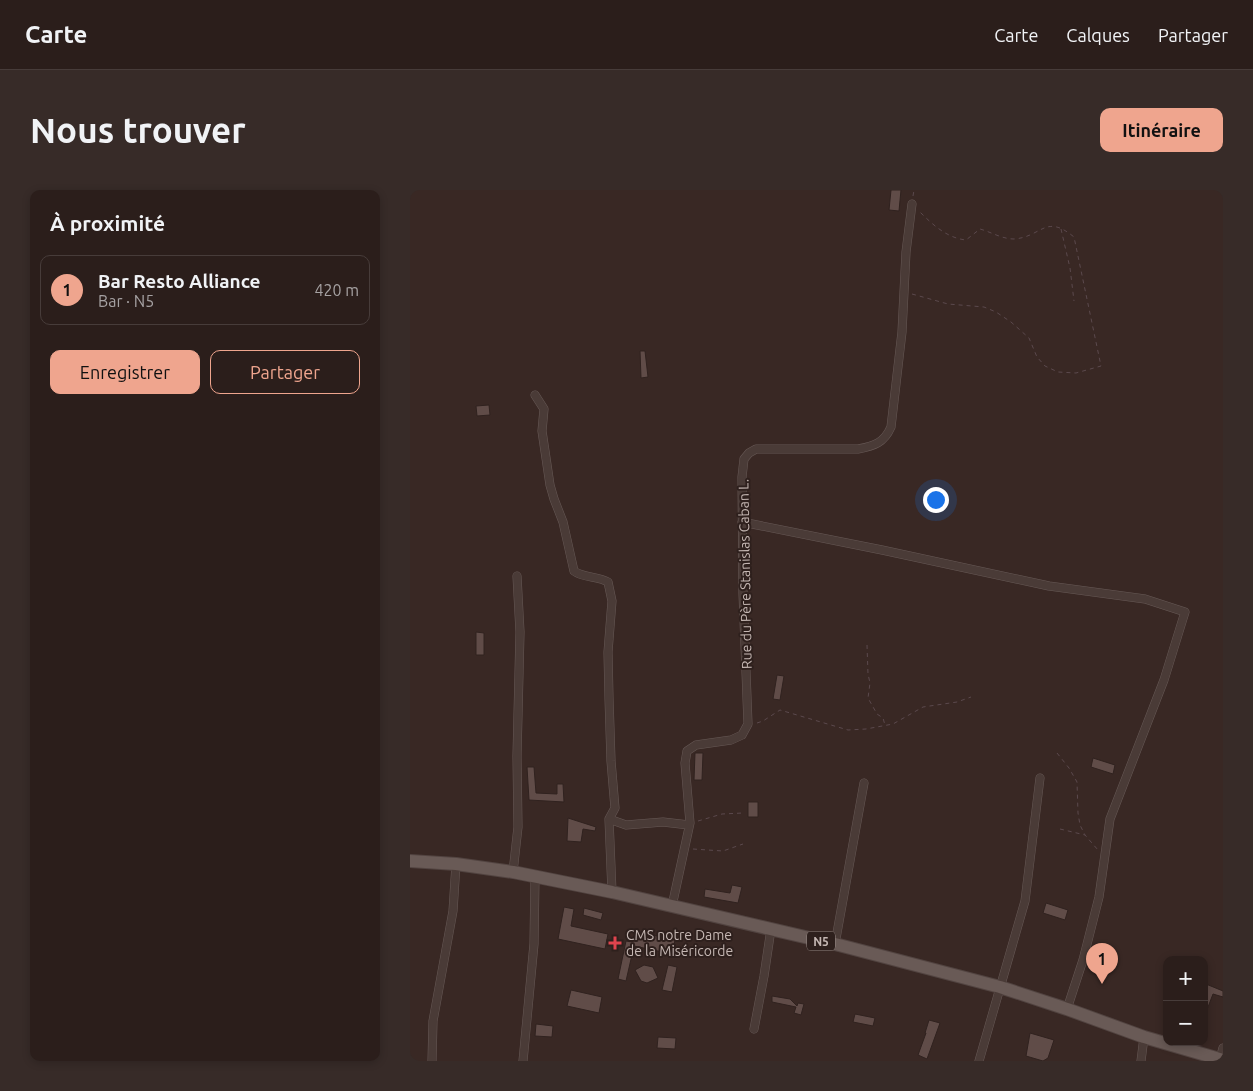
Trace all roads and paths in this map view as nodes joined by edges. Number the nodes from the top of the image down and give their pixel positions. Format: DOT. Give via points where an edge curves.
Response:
graph roads {
  1 [pos="912,204"];
  2 [pos="1061,228"];
  3 [pos="904,292"];
  4 [pos="1074,301"];
  5 [pos="534,395"];
  6 [pos="742,522"];
  7 [pos="517,576"];
  8 [pos="867,645"];
  9 [pos="971,697"];
  10 [pos="748,724"];
  11 [pos="885,726"];
  12 [pos="1057,753"];
  13 [pos="1040,778"];
  14 [pos="864,783"];
  15 [pos="743,813"];
  16 [pos="609,818"];
  17 [pos="689,824"];
  18 [pos="1060,829"];
  19 [pos="1085,835"];
  20 [pos="743,844"];
  21 [pos="685,848"];
  22 [pos="1105,858"];
  23 [pos="410,861"];
  24 [pos="456,864"];
  25 [pos="513,872"];
  26 [pos="535,877"];
  27 [pos="612,892"];
  28 [pos="672,906"];
  29 [pos="771,929"];
  30 [pos="835,944"];
  31 [pos="1000,988"];
  32 [pos="1067,1009"];
  33 [pos="754,1029"];
  34 [pos="1144,1037"];
  35 [pos="1222,1056"];
  36 [pos="432,1061"];
  37 [pos="522,1061"];
  38 [pos="979,1061"];
  39 [pos="1141,1061"];
  1 -- 2 [label="path" via="954,239 966,240 980,229 1011,239 1025,238 1052,226"];
  1 -- 3 [label="street, Rue du Père Stanislas Caban L."];
  2 -- 3 [label="path" via="1074,237 1101,366 1076,373 1058,372 1045,366 1029,338 996,312"];
  2 -- 4 [label="path"];
  3 -- 6 [label="street, Rue du Père Stanislas Caban L." via="891,427 885,438 872,446 858,449 752,451 743,463"];
  5 -- 16 [label="street" via="544,409 542,431 550,485 563,522 574,571 608,582 612,601 608,680 615,808"];
  6 -- 10 [label="street, Rue du Père Stanislas Caban L."];
  6 -- 22 [label="street" via="1049,586 1145,599 1185,612 1164,680 1110,819"];
  7 -- 25 [label="street" via="520,632 516,756 518,827"];
  8 -- 11 [label="path" via="868,698"];
  9 -- 11 [label="path" via="923,708"];
  10 -- 11 [label="path" via="763,721 780,710 848,730"];
  10 -- 17 [label="street" via="742,735 731,740 696,744 687,751"];
  12 -- 19 [label="path" via="1077,782 1078,813"];
  13 -- 31 [label="street" via="1025,901"];
  14 -- 30 [label="street"];
  15 -- 17 [label="path" via="729,812"];
  16 -- 17 [label="street" via="626,825"];
  16 -- 27 [label="street"];
  17 -- 21 [label="street"];
  18 -- 19 [label="path"];
  19 -- 22 [label="path"];
  20 -- 21 [label="path" via="723,851"];
  21 -- 28 [label="street"];
  22 -- 32 [label="street" via="1099,897"];
  23 -- 24 [label="main road, N5 / N5"];
  24 -- 25 [label="main road, N5 / N5"];
  24 -- 36 [label="street" via="452,910 433,1022"];
  25 -- 26 [label="main road, N5 / N5"];
  26 -- 27 [label="main road, N5 / N5"];
  26 -- 37 [label="street" via="534,944"];
  27 -- 28 [label="main road, N5 / N5"];
  28 -- 29 [label="main road, N5 / N5"];
  29 -- 30 [label="main road, N5 / N5"];
  29 -- 33 [label="street"];
  30 -- 31 [label="main road, N5 / N5"];
  31 -- 32 [label="main road, N5 / N5"];
  31 -- 38 [label="street"];
  32 -- 34 [label="main road, N5 / N5"];
  34 -- 35 [label="main road, N5 / N5"];
  34 -- 39 [label="street"];
}
